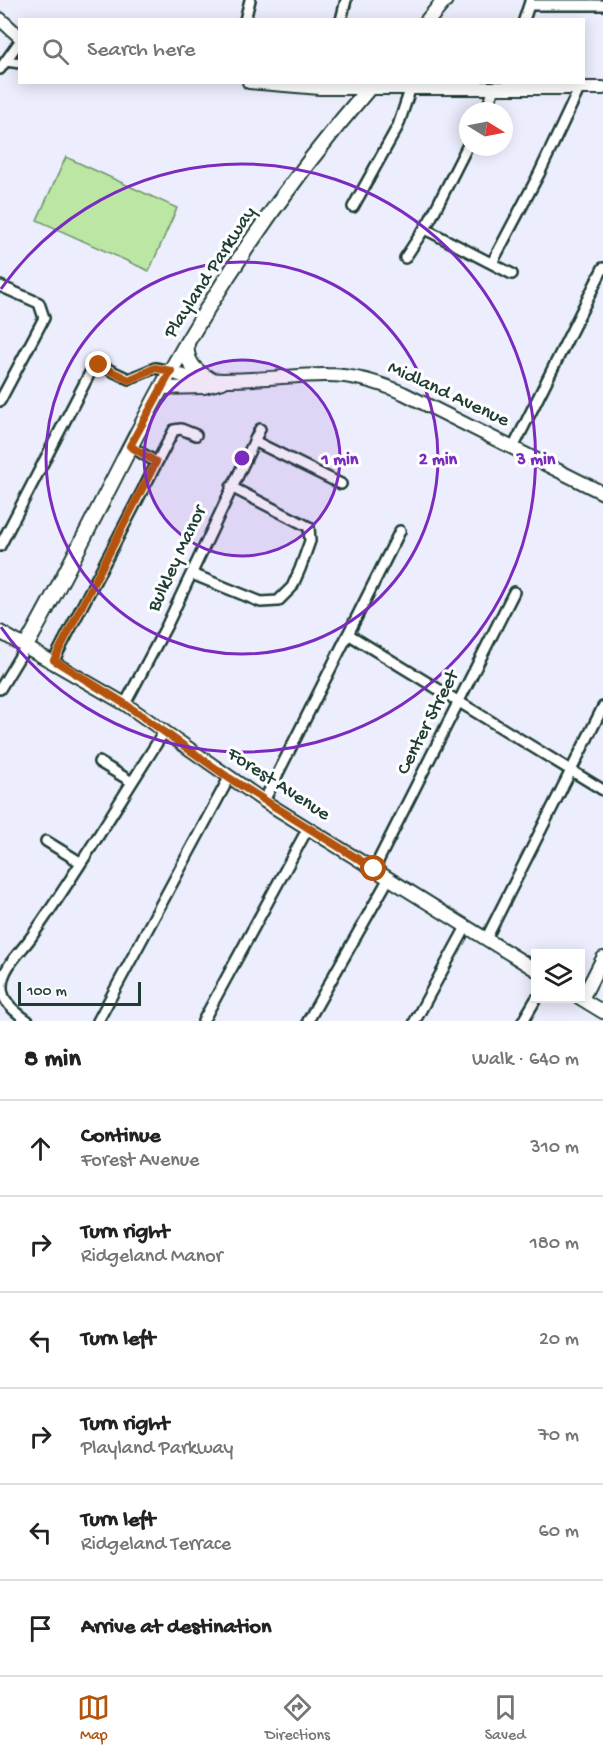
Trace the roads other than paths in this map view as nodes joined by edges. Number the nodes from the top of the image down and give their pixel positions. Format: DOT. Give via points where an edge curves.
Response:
graph roads {
  1 [pos="250,0"];
  2 [pos="346,0"];
  3 [pos="445,0"];
  4 [pos="529,3"];
  5 [pos="603,5"];
  6 [pos="246,18"];
  7 [pos="342,18"];
  8 [pos="430,18"];
  9 [pos="525,18"];
  10 [pos="0,20"];
  11 [pos="18,37"];
  12 [pos="18,42"];
  13 [pos="18,63"];
  14 [pos="3,65"];
  15 [pos="297,84"];
  16 [pos="321,85"];
  17 [pos="371,85"];
  18 [pos="504,85"];
  19 [pos="411,87"];
  20 [pos="580,87"];
  21 [pos="603,88"];
  22 [pos="492,102"];
  23 [pos="463,156"];
  24 [pos="353,207"];
  25 [pos="425,229"];
  26 [pos="405,258"];
  27 [pos="492,263"];
  28 [pos="603,268"];
  29 [pos="512,274"];
  30 [pos="0,286"];
  31 [pos="599,286"];
  32 [pos="187,344"];
  33 [pos="171,371"];
  34 [pos="208,378"];
  35 [pos="229,380"];
  36 [pos="161,388"];
  37 [pos="0,402"];
  38 [pos="260,429"];
  39 [pos="196,435"];
  40 [pos="254,441"];
  41 [pos="130,446"];
  42 [pos="513,448"];
  43 [pos="156,462"];
  44 [pos="341,484"];
  45 [pos="231,487"];
  46 [pos="603,493"];
  47 [pos="399,531"];
  48 [pos="0,546"];
  49 [pos="192,574"];
  50 [pos="514,592"];
  51 [pos="0,632"];
  52 [pos="348,634"];
  53 [pos="26,645"];
  54 [pos="54,660"];
  55 [pos="0,689"];
  56 [pos="460,703"];
  57 [pos="125,704"];
  58 [pos="603,707"];
  59 [pos="164,732"];
  60 [pos="99,762"];
  61 [pos="571,771"];
  62 [pos="229,778"];
  63 [pos="132,782"];
  64 [pos="603,790"];
  65 [pos="264,801"];
  66 [pos="308,828"];
  67 [pos="46,841"];
  68 [pos="80,862"];
  69 [pos="374,869"];
  70 [pos="389,878"];
  71 [pos="466,927"];
  72 [pos="486,939"];
  73 [pos="603,958"];
  74 [pos="531,967"];
  75 [pos="585,992"];
  76 [pos="585,1001"];
  77 [pos="534,1003"];
  78 [pos="603,1012"];
  79 [pos="28,1021"];
  80 [pos="98,1021"];
  81 [pos="203,1021"];
  82 [pos="308,1021"];
  83 [pos="415,1021"];
  84 [pos="523,1021"];
  1 -- 6 [label="street"];
  2 -- 7 [label="street"];
  3 -- 8 [label="main road"];
  4 -- 5 [label="street"];
  4 -- 9 [label="street"];
  10 -- 11 [label="street"];
  12 -- 14 [label="street"];
  13 -- 14 [label="street"];
  15 -- 16 [label="street"];
  16 -- 17 [label="street"];
  17 -- 19 [label="street"];
  17 -- 32 [label="main road, Playland Parkway" via="267,222"];
  18 -- 19 [label="street"];
  18 -- 20 [label="street"];
  18 -- 22 [label="street"];
  19 -- 24 [label="street" via="398,126"];
  20 -- 21 [label="street"];
  20 -- 27 [label="street"];
  23 -- 25 [label="street"];
  25 -- 26 [label="street"];
  25 -- 27 [label="street"];
  27 -- 29 [label="street"];
  28 -- 31 [label="street"];
  30 -- 37 [label="street" via="39,303 44,318"];
  31 -- 42 [label="street"];
  32 -- 33 [label="main road, Playland Parkway"];
  32 -- 34 [label="main road" via="190,363"];
  33 -- 34 [label="street, Midland Avenue" via="185,378"];
  33 -- 36 [label="main road, Playland Parkway"];
  33 -- 48 [label="street" via="155,368 129,380 99,365 92,369"];
  34 -- 35 [label="street, Midland Avenue"];
  35 -- 36 [label="street, Midland Avenue" via="204,387"];
  35 -- 42 [label="street, Midland Avenue" via="325,375 371,380"];
  36 -- 41 [label="main road, Playland Parkway"];
  38 -- 40 [label="street, Bulkley Manor"];
  39 -- 43 [label="street" via="174,430"];
  40 -- 44 [label="street"];
  40 -- 45 [label="street, Bulkley Manor"];
  41 -- 43 [label="street"];
  41 -- 53 [label="main road, Playland Parkway"];
  42 -- 46 [label="street, Midland Avenue"];
  43 -- 54 [label="street"];
  45 -- 49 [label="street, Bulkley Manor"];
  45 -- 49 [label="street" via="309,527 310,541 297,578 283,598 267,604"];
  47 -- 52 [label="street"];
  49 -- 57 [label="street, Bulkley Manor"];
  50 -- 56 [label="street, Center Street"];
  51 -- 53 [label="street, Forest Avenue"];
  52 -- 56 [label="street"];
  52 -- 65 [label="street"];
  53 -- 54 [label="street, Forest Avenue"];
  53 -- 55 [label="street, Playland Parkway"];
  54 -- 57 [label="street, Forest Avenue"];
  56 -- 61 [label="street"];
  56 -- 69 [label="street, Center Street"];
  57 -- 59 [label="street, Forest Avenue"];
  58 -- 61 [label="street"];
  59 -- 62 [label="street, Forest Avenue"];
  59 -- 63 [label="street"];
  60 -- 63 [label="street"];
  61 -- 64 [label="street"];
  61 -- 72 [label="street"];
  62 -- 65 [label="street, Forest Avenue"];
  62 -- 80 [label="street"];
  63 -- 68 [label="street"];
  65 -- 66 [label="street, Forest Avenue"];
  66 -- 69 [label="street, Forest Avenue"];
  66 -- 81 [label="street"];
  67 -- 68 [label="street"];
  68 -- 79 [label="street" via="3,979 2,990 12,1008"];
  69 -- 70 [label="street, Forest Avenue"];
  70 -- 71 [label="street, Forest Avenue"];
  70 -- 82 [label="street"];
  71 -- 72 [label="street, Forest Avenue"];
  71 -- 83 [label="street"];
  72 -- 74 [label="street, Forest Avenue"];
  73 -- 75 [label="street"];
  76 -- 78 [label="street"];
  77 -- 84 [label="street"];
}
